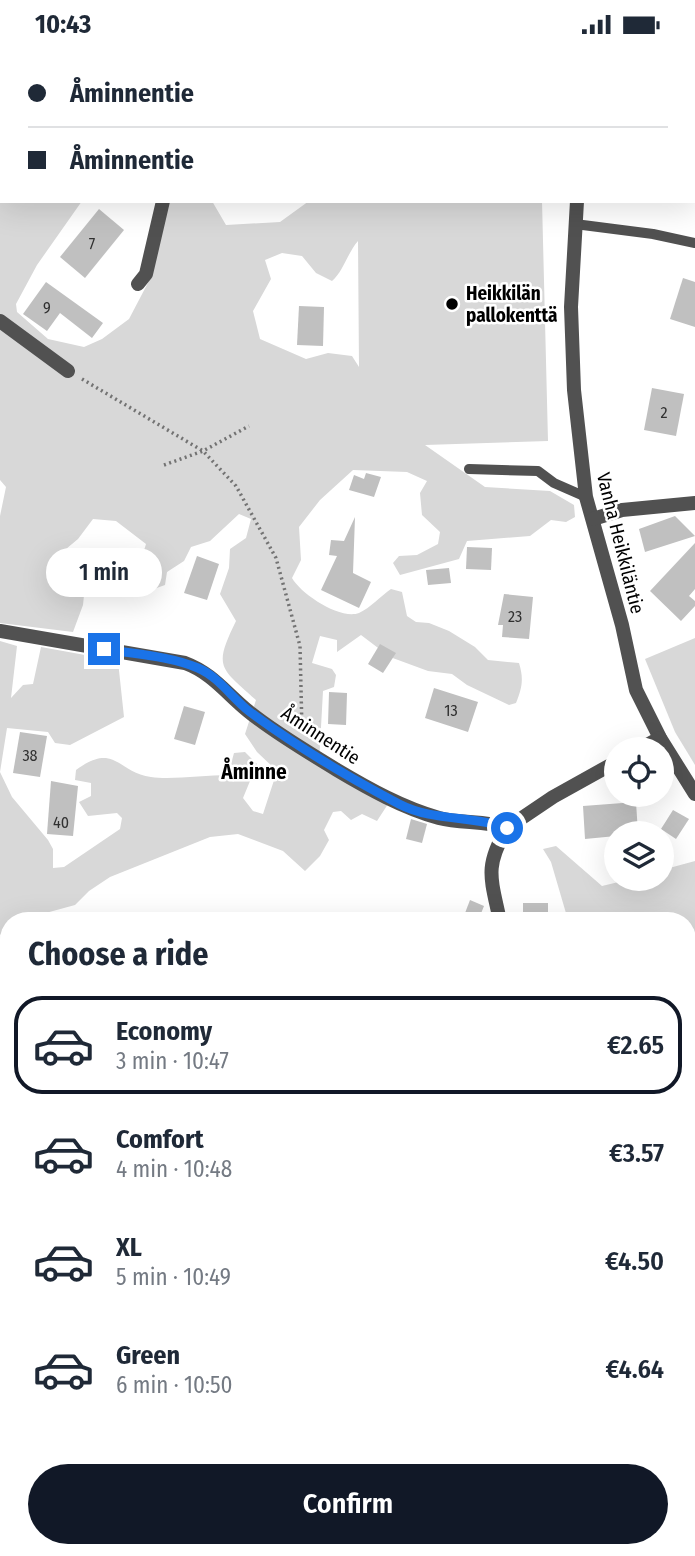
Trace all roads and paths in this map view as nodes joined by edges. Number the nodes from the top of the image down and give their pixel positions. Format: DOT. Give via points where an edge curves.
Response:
graph roads {
  1 [pos="163,203"];
  2 [pos="577,203"];
  3 [pos="575,224"];
  4 [pos="695,243"];
  5 [pos="138,284"];
  6 [pos="0,321"];
  7 [pos="68,371"];
  8 [pos="249,426"];
  9 [pos="203,451"];
  10 [pos="164,465"];
  11 [pos="469,469"];
  12 [pos="586,497"];
  13 [pos="695,503"];
  14 [pos="593,519"];
  15 [pos="0,631"];
  16 [pos="660,737"];
  17 [pos="303,747"];
  18 [pos="674,760"];
  19 [pos="604,769"];
  20 [pos="695,794"];
  21 [pos="507,828"];
  22 [pos="498,912"];
  1 -- 5 [label="street" via="146,274"];
  2 -- 3 [label="street, Vanha Heikkiläntie"];
  3 -- 4 [label="lane"];
  3 -- 12 [label="street, Vanha Heikkiläntie" via="573,390"];
  6 -- 7 [label="street"];
  7 -- 9 [label="path"];
  8 -- 9 [label="path"];
  9 -- 10 [label="path"];
  9 -- 17 [label="path" via="236,486 276,558 300,646"];
  11 -- 12 [label="lane" via="538,471"];
  12 -- 14 [label="street, Vanha Heikkiläntie"];
  13 -- 14 [label="street" via="622,510"];
  14 -- 16 [label="street, Vanha Heikkiläntie" via="636,690"];
  15 -- 17 [label="street, Åminnentie" via="200,669 248,711"];
  17 -- 21 [label="street, Åminnentie" via="403,806 441,819"];
  18 -- 20 [label="street, Vanha Heikkiläntie"];
  19 -- 21 [label="street"];
  21 -- 22 [label="street" via="491,862"];
}
